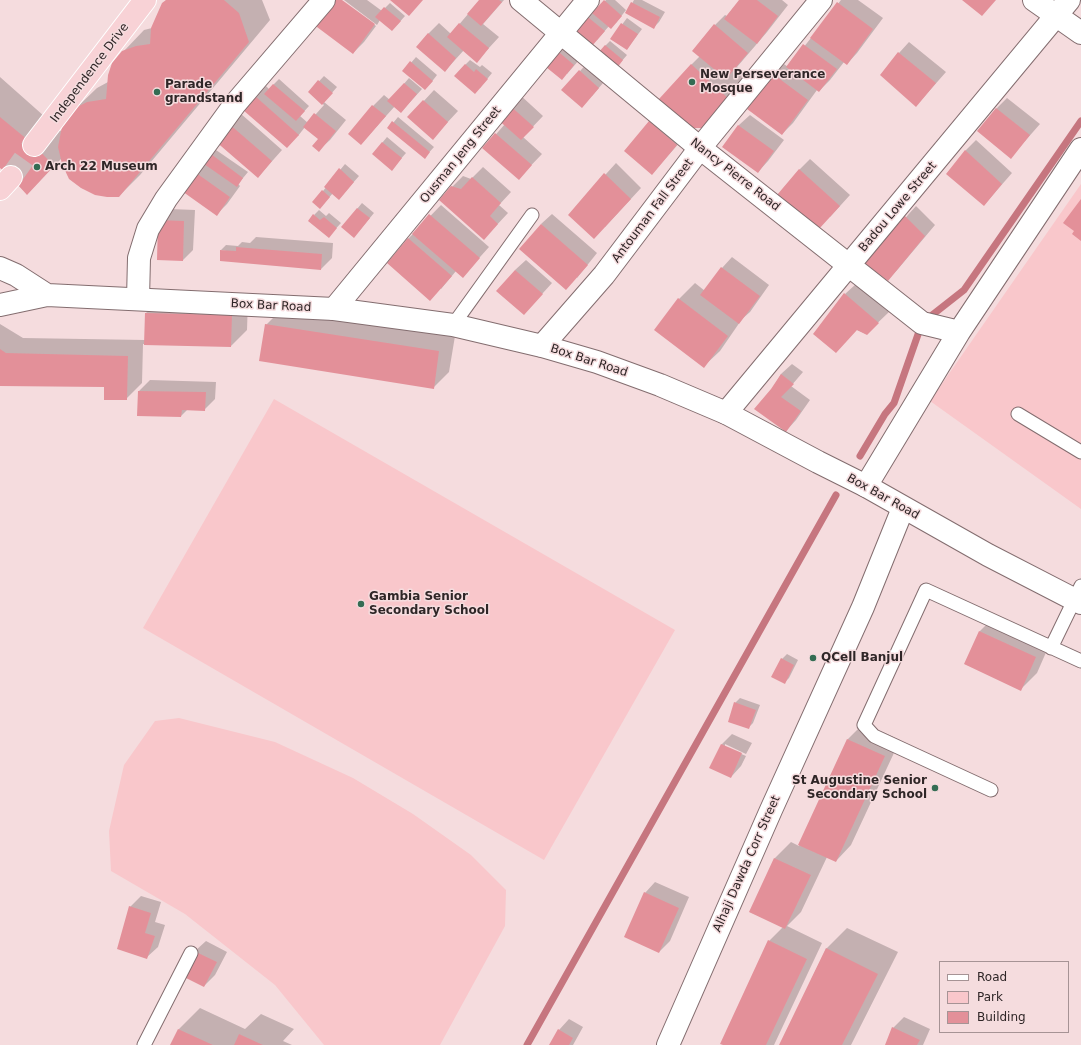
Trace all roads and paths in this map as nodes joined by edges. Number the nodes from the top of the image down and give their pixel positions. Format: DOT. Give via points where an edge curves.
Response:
graph roads {
  1 [pos="145,0"];
  2 [pos="324,0"];
  3 [pos="521,0"];
  4 [pos="588,0"];
  5 [pos="821,0"];
  6 [pos="1034,0"];
  7 [pos="1063,8"];
  8 [pos="562,32"];
  9 [pos="1081,33"];
  10 [pos="34,145"];
  11 [pos="700,148"];
  12 [pos="1081,149"];
  13 [pos="532,215"];
  14 [pos="850,266"];
  15 [pos="0,268"];
  16 [pos="47,295"];
  17 [pos="138,299"];
  18 [pos="0,305"];
  19 [pos="334,310"];
  20 [pos="453,326"];
  21 [pos="959,332"];
  22 [pos="542,346"];
  23 [pos="726,413"];
  24 [pos="1018,414"];
  25 [pos="1081,452"];
  26 [pos="866,486"];
  27 [pos="903,508"];
  28 [pos="1079,596"];
  29 [pos="1051,648"];
  30 [pos="1081,661"];
  31 [pos="991,790"];
  32 [pos="191,953"];
  33 [pos="144,1045"];
  34 [pos="668,1045"];
  1 -- 10 [label="highway, Independence Drive"];
  2 -- 17 [label="street" via="235,104 166,199 148,229 139,258"];
  3 -- 8 [label="street, Nancy Pierre Road"];
  4 -- 8 [label="street, Ousman Jeng Street"];
  5 -- 11 [label="street, Antouman Fall Street"];
  6 -- 7 [label="street"];
  7 -- 9 [label="street"];
  7 -- 14 [label="street, Badou Lowe Street"];
  8 -- 11 [label="street, Nancy Pierre Road"];
  8 -- 19 [label="street, Ousman Jeng Street"];
  11 -- 14 [label="street, Nancy Pierre Road"];
  11 -- 22 [label="street, Antouman Fall Street" via="604,275"];
  12 -- 21 [label="street"];
  13 -- 20 [label="lane"];
  14 -- 21 [label="street, Nancy Pierre Road" via="922,323"];
  14 -- 23 [label="street, Badou Lowe Street"];
  15 -- 16 [label="street"];
  16 -- 17 [label="street, Box Bar Road"];
  16 -- 18 [label="street, Box Bar Road"];
  17 -- 19 [label="street, Box Bar Road"];
  19 -- 20 [label="street, Box Bar Road"];
  20 -- 22 [label="street, Box Bar Road"];
  21 -- 26 [label="street"];
  22 -- 23 [label="street, Box Bar Road" via="597,362"];
  23 -- 26 [label="street, Box Bar Road"];
  24 -- 25 [label="lane"];
  26 -- 27 [label="street, Box Bar Road"];
  27 -- 28 [label="street, Box Bar Road" via="988,555"];
  27 -- 34 [label="street, Alhaji Dawda Corr Street" via="863,607"];
  28 -- 29 [label="lane"];
  29 -- 30 [label="lane"];
  29 -- 31 [label="lane" via="926,590 864,725 874,736"];
  32 -- 33 [label="lane"];
}
